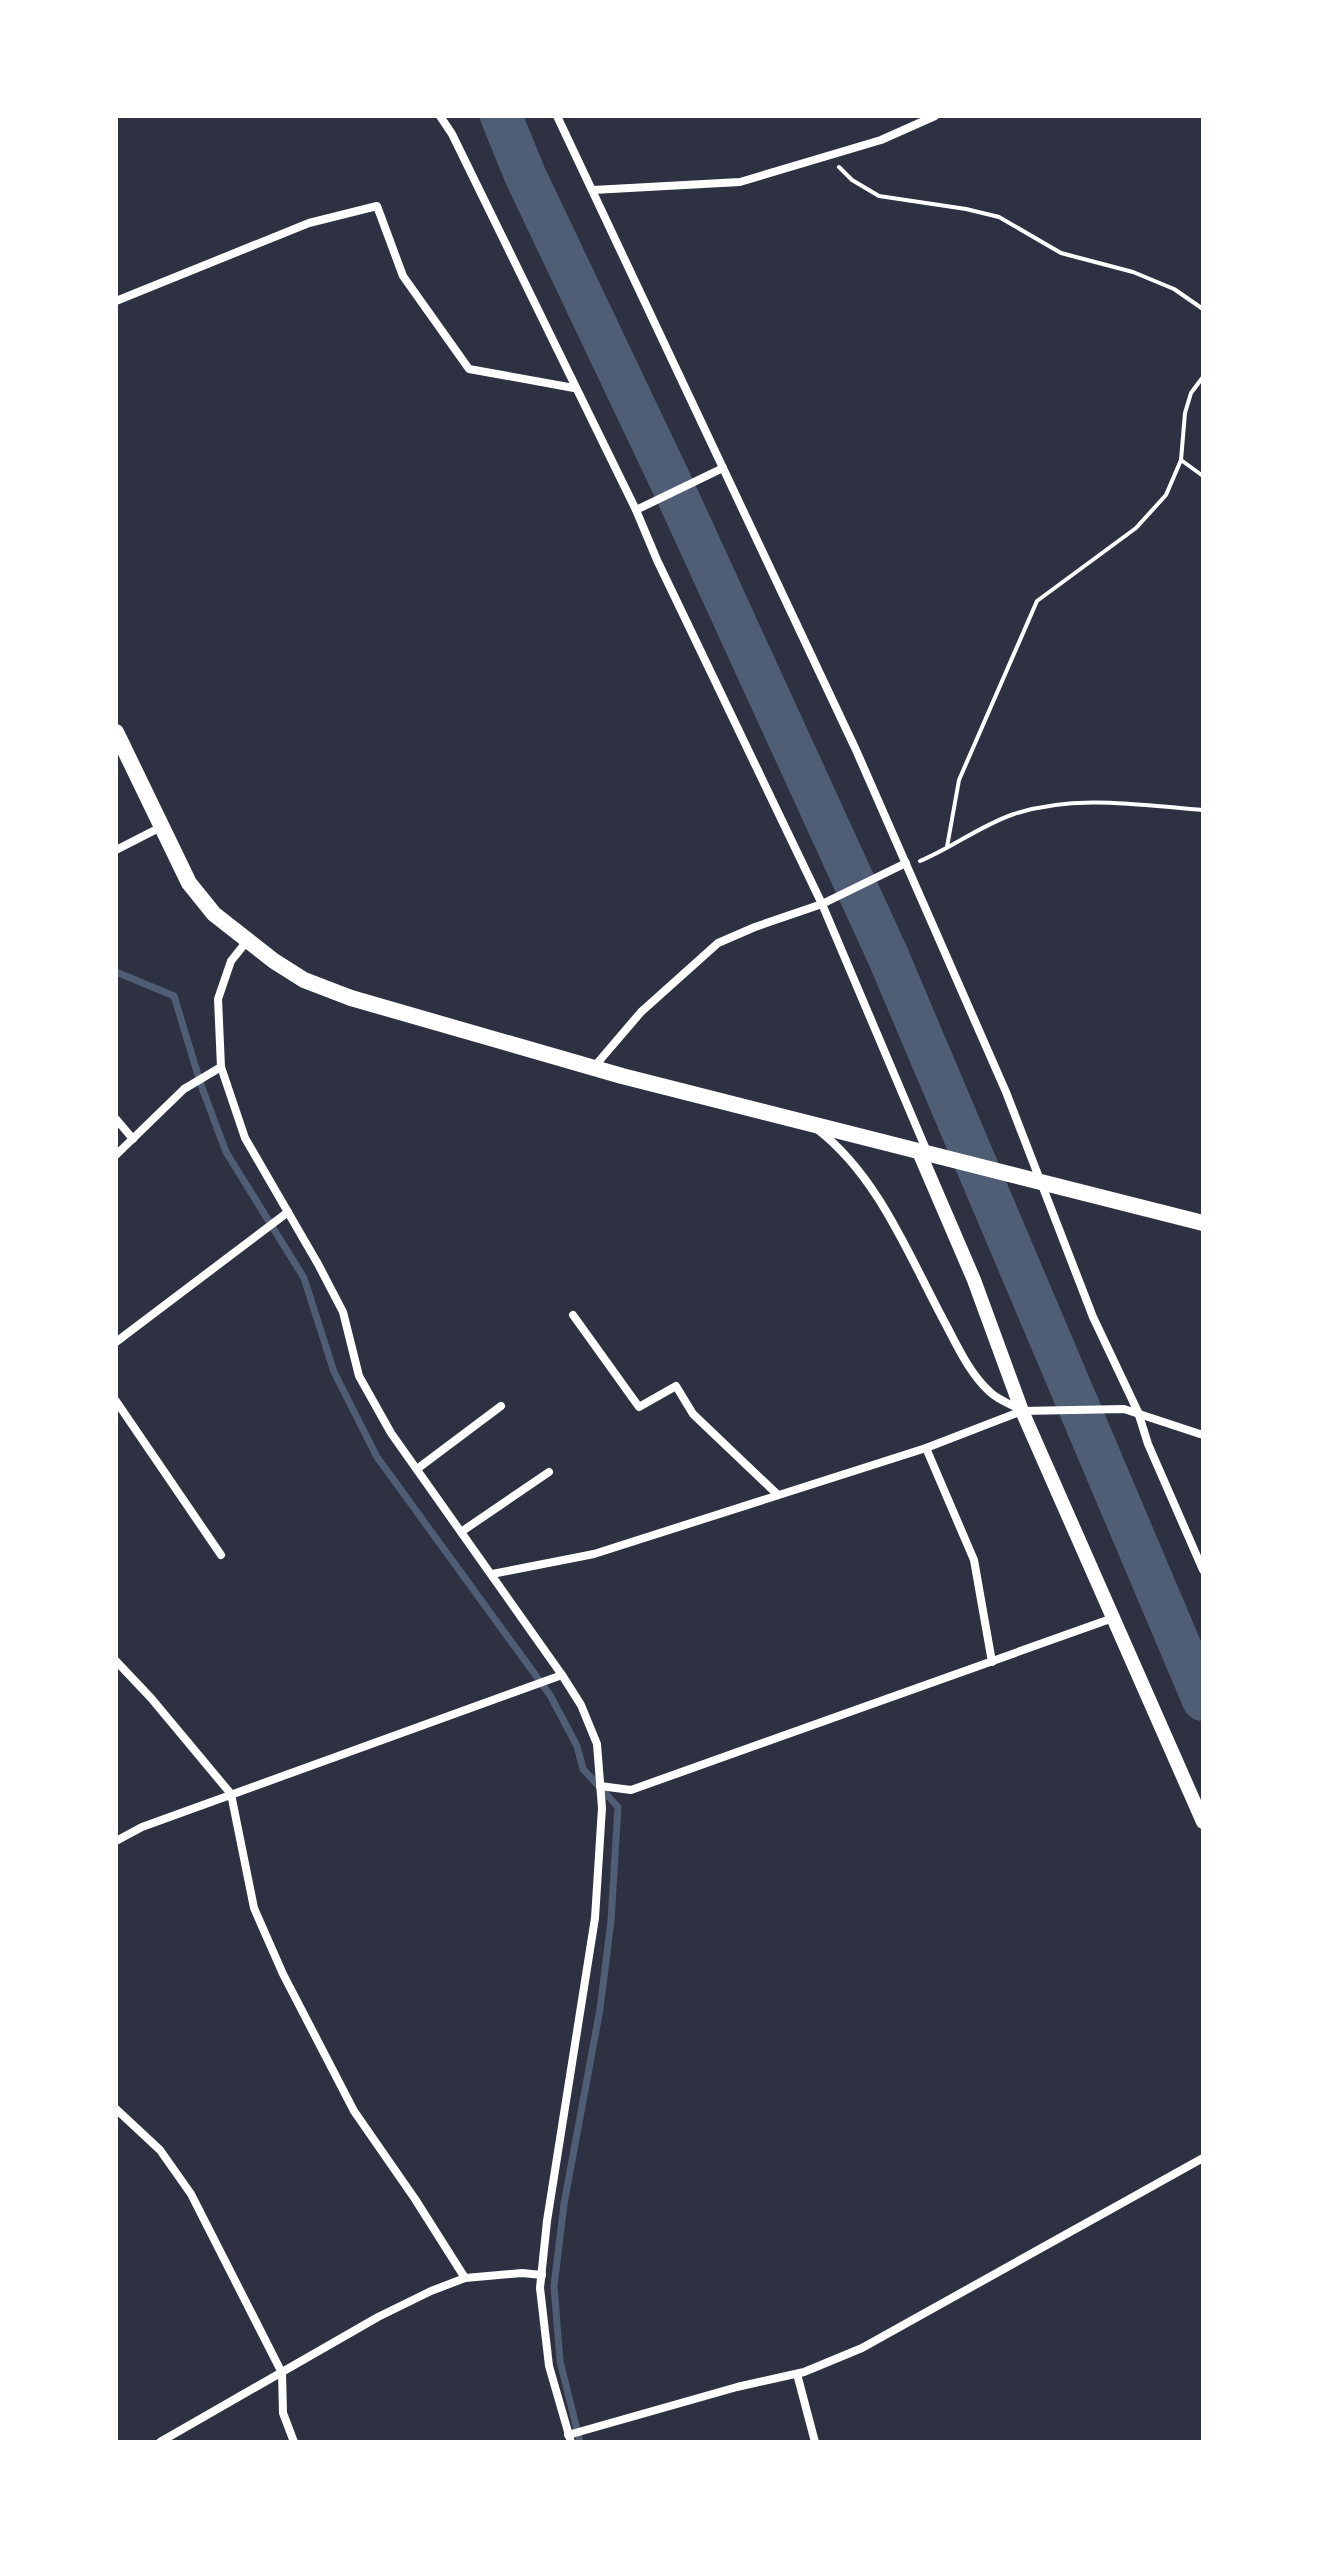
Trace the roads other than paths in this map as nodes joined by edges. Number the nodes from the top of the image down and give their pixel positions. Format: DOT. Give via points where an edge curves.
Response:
graph roads {
  1 [pos="440,116"];
  2 [pos="557,116"];
  3 [pos="935,116"];
  4 [pos="593,190"];
  5 [pos="116,301"];
  6 [pos="574,388"];
  7 [pos="723,468"];
  8 [pos="640,508"];
  9 [pos="116,732"];
  10 [pos="161,827"];
  11 [pos="116,850"];
  12 [pos="906,863"];
  13 [pos="825,903"];
  14 [pos="247,941"];
  15 [pos="221,1067"];
  16 [pos="594,1067"];
  17 [pos="116,1119"];
  18 [pos="813,1126"];
  19 [pos="133,1139"];
  20 [pos="116,1155"];
  21 [pos="928,1155"];
  22 [pos="1036,1182"];
  23 [pos="288,1212"];
  24 [pos="1203,1223"];
  25 [pos="573,1315"];
  26 [pos="116,1342"];
  27 [pos="116,1401"];
  28 [pos="501,1406"];
  29 [pos="1022,1411"];
  30 [pos="1138,1412"];
  31 [pos="1203,1435"];
  32 [pos="926,1448"];
  33 [pos="417,1469"];
  34 [pos="549,1472"];
  35 [pos="778,1495"];
  36 [pos="461,1532"];
  37 [pos="221,1555"];
  38 [pos="1203,1570"];
  39 [pos="492,1574"];
  40 [pos="1115,1617"];
  41 [pos="116,1661"];
  42 [pos="992,1662"];
  43 [pos="562,1675"];
  44 [pos="600,1786"];
  45 [pos="231,1794"];
  46 [pos="1203,1822"];
  47 [pos="116,1841"];
  48 [pos="116,2109"];
  49 [pos="1203,2158"];
  50 [pos="542,2275"];
  51 [pos="465,2278"];
  52 [pos="282,2373"];
  53 [pos="797,2374"];
  54 [pos="570,2438"];
  55 [pos="160,2442"];
  56 [pos="294,2442"];
  57 [pos="815,2442"];
  1 -- 6 [label="street"];
  2 -- 4 [label="street"];
  3 -- 4 [label="street" via="881,140 740,182"];
  4 -- 7 [label="street"];
  5 -- 6 [label="street" via="309,223 377,206 403,276 469,369"];
  6 -- 8 [label="street"];
  7 -- 8 [label="street"];
  7 -- 12 [label="street"];
  8 -- 13 [label="street" via="657,560"];
  9 -- 10 [label="main road"];
  10 -- 11 [label="street"];
  10 -- 14 [label="main road" via="189,883 214,914"];
  12 -- 13 [label="street"];
  12 -- 22 [label="street" via="1006,1092"];
  13 -- 16 [label="street" via="718,943 641,1012"];
  13 -- 21 [label="street"];
  14 -- 15 [label="street" via="231,961 218,999"];
  14 -- 16 [label="main road" via="304,980 351,998"];
  15 -- 19 [label="street" via="184,1089"];
  15 -- 23 [label="street" via="245,1138"];
  16 -- 18 [label="main road"];
  17 -- 19 [label="street"];
  18 -- 21 [label="main road"];
  18 -- 29 [label="street" via="863,1176 964,1359 991,1393"];
  19 -- 20 [label="street"];
  21 -- 22 [label="main road"];
  21 -- 29 [label="street"];
  22 -- 24 [label="main road"];
  22 -- 30 [label="street"];
  23 -- 26 [label="street"];
  23 -- 33 [label="street" via="343,1312 359,1376"];
  25 -- 35 [label="street" via="639,1407 676,1386 693,1414"];
  27 -- 37 [label="street"];
  28 -- 33 [label="street"];
  29 -- 30 [label="street"];
  29 -- 32 [label="street"];
  29 -- 40 [label="street"];
  30 -- 31 [label="street"];
  30 -- 38 [label="street"];
  32 -- 35 [label="street"];
  32 -- 42 [label="street" via="974,1560"];
  33 -- 36 [label="street"];
  34 -- 36 [label="street"];
  35 -- 39 [label="street" via="594,1554"];
  36 -- 39 [label="street"];
  39 -- 43 [label="street"];
  40 -- 42 [label="street"];
  40 -- 46 [label="street"];
  41 -- 45 [label="street"];
  42 -- 44 [label="street" via="631,1790"];
  43 -- 44 [label="street" via="597,1744"];
  43 -- 45 [label="street"];
  44 -- 50 [label="street" via="595,1918"];
  45 -- 47 [label="street"];
  45 -- 51 [label="street" via="254,1908 283,1974 354,2111"];
  48 -- 52 [label="street" via="160,2150 191,2194"];
  49 -- 53 [label="street" via="862,2348"];
  50 -- 51 [label="street"];
  50 -- 54 [label="street" via="549,2366"];
  51 -- 52 [label="street" via="378,2317"];
  52 -- 55 [label="street"];
  52 -- 56 [label="street" via="283,2413"];
  53 -- 54 [label="street"];
  53 -- 57 [label="street"];
}
